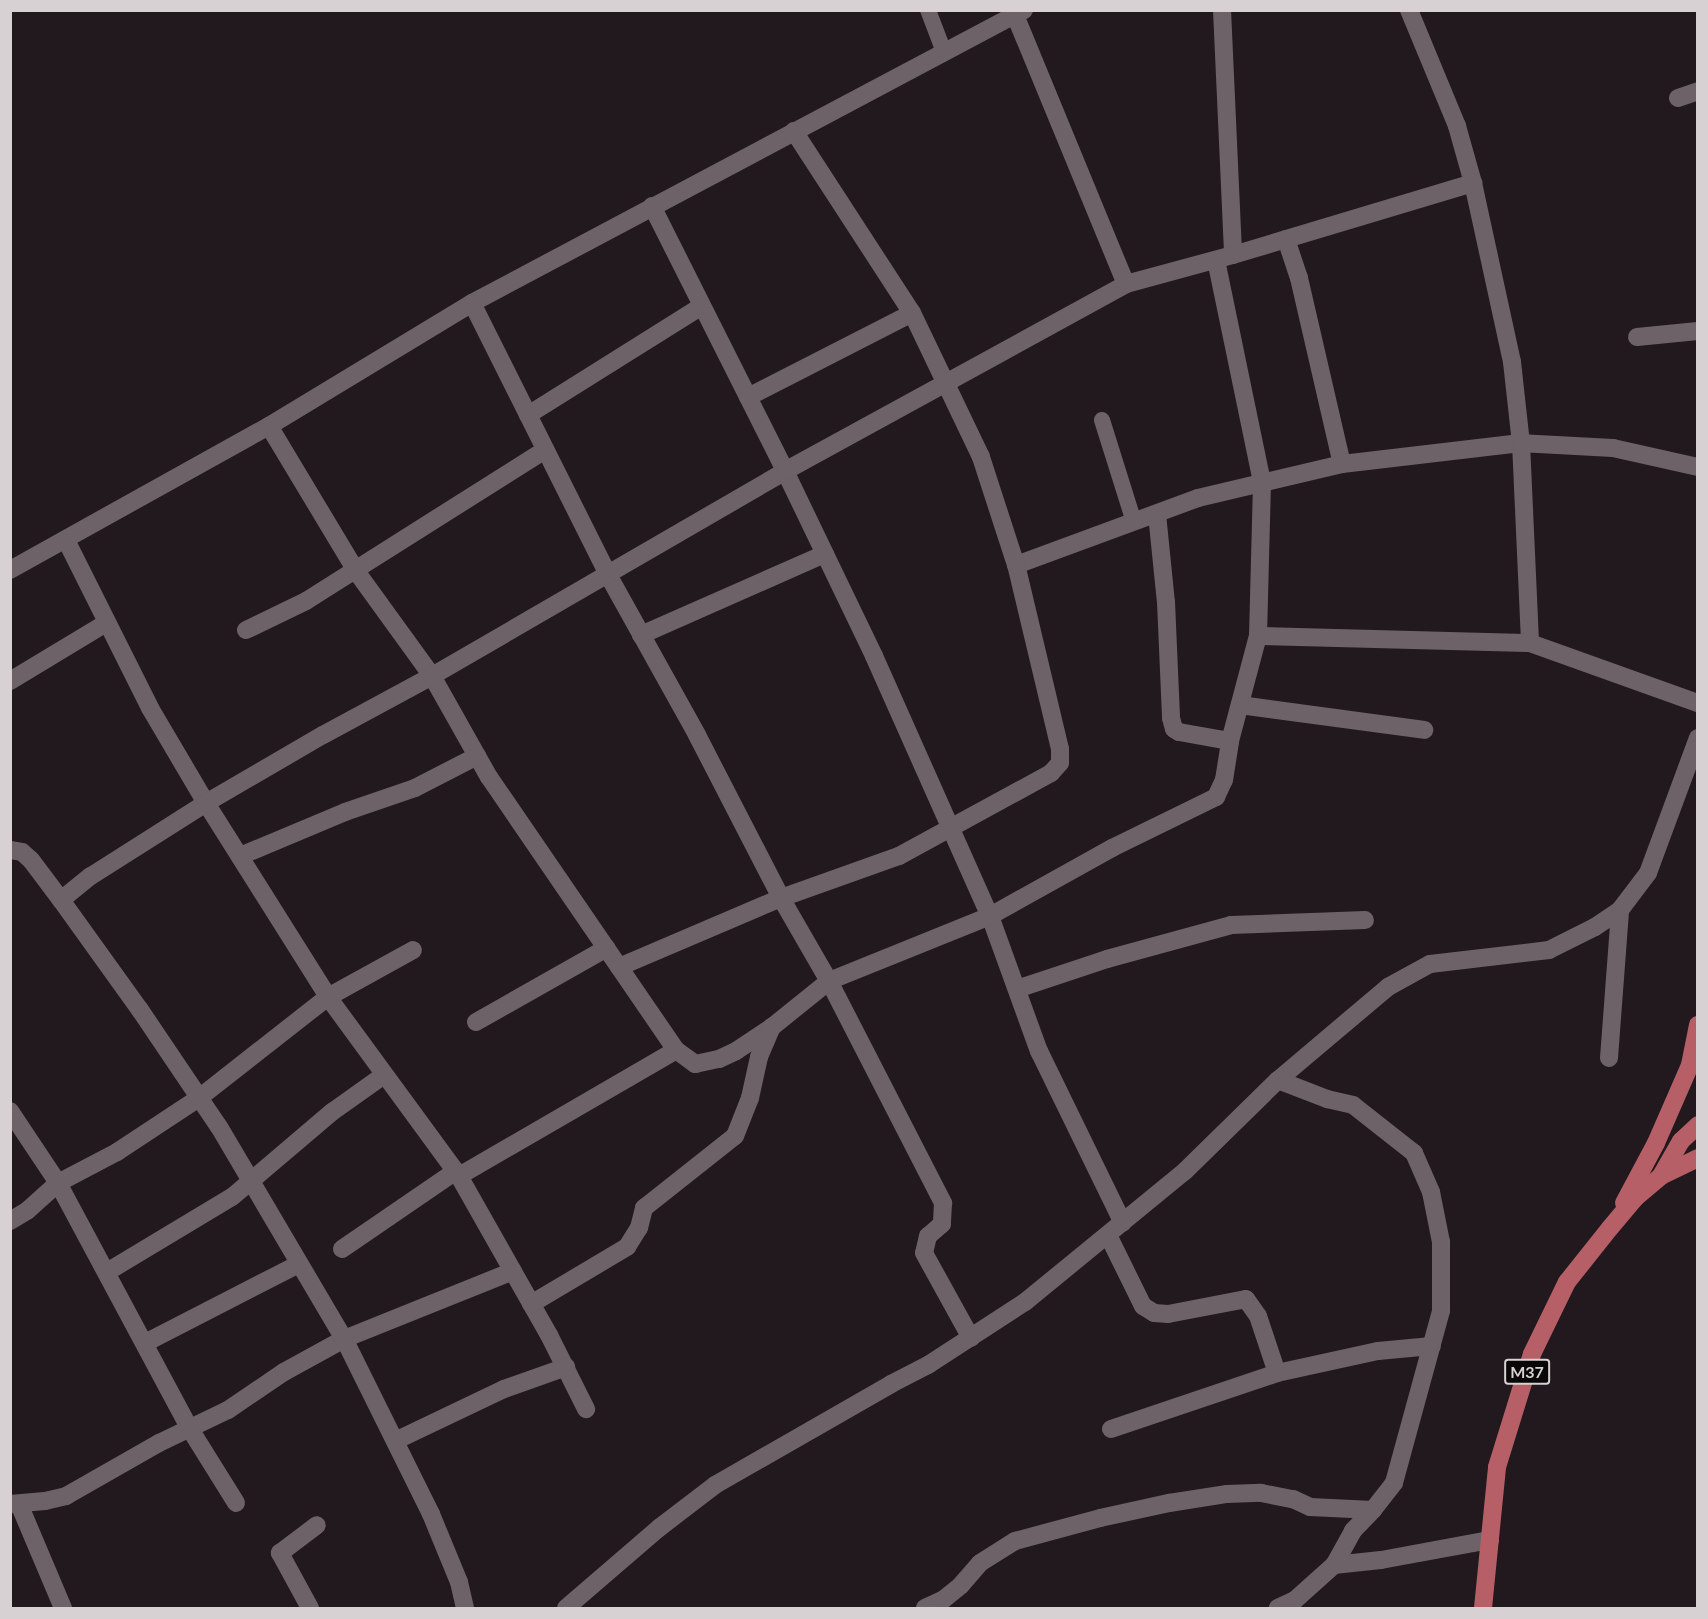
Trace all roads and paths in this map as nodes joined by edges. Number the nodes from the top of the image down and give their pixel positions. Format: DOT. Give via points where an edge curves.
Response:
graph roads {
  1 [pos="928,10"];
  2 [pos="1222,10"];
  3 [pos="1409,10"];
  4 [pos="1019,13"];
  5 [pos="944,52"];
  6 [pos="1698,91"];
  7 [pos="1678,98"];
  8 [pos="794,131"];
  9 [pos="1473,183"];
  10 [pos="652,206"];
  11 [pos="1286,239"];
  12 [pos="1225,257"];
  13 [pos="1126,284"];
  14 [pos="472,303"];
  15 [pos="702,306"];
  16 [pos="912,313"];
  17 [pos="1698,331"];
  18 [pos="1637,337"];
  19 [pos="946,381"];
  20 [pos="748,397"];
  21 [pos="528,415"];
  22 [pos="1102,420"];
  23 [pos="269,426"];
  24 [pos="1521,443"];
  25 [pos="545,450"];
  26 [pos="1342,464"];
  27 [pos="1698,466"];
  28 [pos="785,471"];
  29 [pos="1262,483"];
  30 [pos="1156,514"];
  31 [pos="1134,522"];
  32 [pos="66,540"];
  33 [pos="825,554"];
  34 [pos="1016,565"];
  35 [pos="10,570"];
  36 [pos="356,571"];
  37 [pos="607,573"];
  38 [pos="106,623"];
  39 [pos="246,630"];
  40 [pos="641,635"];
  41 [pos="1258,636"];
  42 [pos="1530,643"];
  43 [pos="432,676"];
  44 [pos="10,681"];
  45 [pos="1698,703"];
  46 [pos="1240,705"];
  47 [pos="1424,730"];
  48 [pos="1698,738"];
  49 [pos="1230,741"];
  50 [pos="477,756"];
  51 [pos="206,803"];
  52 [pos="950,827"];
  53 [pos="12,851"];
  54 [pos="240,856"];
  55 [pos="781,898"];
  56 [pos="61,900"];
  57 [pos="1620,910"];
  58 [pos="990,916"];
  59 [pos="1365,920"];
  60 [pos="607,948"];
  61 [pos="413,950"];
  62 [pos="619,967"];
  63 [pos="829,981"];
  64 [pos="1017,989"];
  65 [pos="328,997"];
  66 [pos="476,1022"];
  67 [pos="1698,1025"];
  68 [pos="772,1027"];
  69 [pos="676,1050"];
  70 [pos="1609,1058"];
  71 [pos="384,1075"];
  72 [pos="1278,1080"];
  73 [pos="199,1098"];
  74 [pos="10,1111"];
  75 [pos="1698,1125"];
  76 [pos="1698,1158"];
  77 [pos="457,1174"];
  78 [pos="1660,1176"];
  79 [pos="249,1182"];
  80 [pos="58,1183"];
  81 [pos="10,1221"];
  82 [pos="1123,1223"];
  83 [pos="1611,1226"];
  84 [pos="1108,1235"];
  85 [pos="342,1249"];
  86 [pos="299,1264"];
  87 [pos="513,1271"];
  88 [pos="107,1272"];
  89 [pos="531,1304"];
  90 [pos="971,1338"];
  91 [pos="344,1339"];
  92 [pos="145,1343"];
  93 [pos="1432,1346"];
  94 [pos="566,1368"];
  95 [pos="1277,1373"];
  96 [pos="586,1409"];
  97 [pos="190,1429"];
  98 [pos="1111,1429"];
  99 [pos="395,1441"];
  100 [pos="236,1503"];
  101 [pos="15,1504"];
  102 [pos="1373,1510"];
  103 [pos="317,1525"];
  104 [pos="1490,1540"];
  105 [pos="1334,1565"];
  106 [pos="63,1608"];
  107 [pos="310,1608"];
  108 [pos="465,1608"];
  109 [pos="566,1608"];
  110 [pos="925,1608"];
  111 [pos="1278,1608"];
  112 [pos="1483,1608"];
  1 -- 5 [label="lane"];
  2 -- 12 [label="street"];
  3 -- 9 [label="street" via="1457,126"];
  4 -- 5 [label="street"];
  4 -- 13 [label="street"];
  5 -- 8 [label="street"];
  6 -- 7 [label="street"];
  8 -- 10 [label="street"];
  8 -- 16 [label="street"];
  9 -- 11 [label="street"];
  9 -- 24 [label="street" via="1512,362"];
  10 -- 14 [label="street"];
  10 -- 15 [label="street"];
  11 -- 12 [label="street"];
  11 -- 26 [label="street" via="1299,278"];
  12 -- 13 [label="street"];
  12 -- 29 [label="street"];
  13 -- 19 [label="street"];
  14 -- 21 [label="street"];
  14 -- 23 [label="street"];
  15 -- 20 [label="street"];
  15 -- 21 [label="street"];
  16 -- 19 [label="street"];
  16 -- 20 [label="street"];
  17 -- 18 [label="street"];
  19 -- 28 [label="street"];
  19 -- 34 [label="street" via="981,457"];
  20 -- 28 [label="street"];
  21 -- 25 [label="street"];
  22 -- 31 [label="lane"];
  23 -- 32 [label="street"];
  23 -- 36 [label="street"];
  24 -- 26 [label="street"];
  24 -- 27 [label="street" via="1613,448"];
  24 -- 42 [label="street"];
  25 -- 36 [label="street"];
  25 -- 37 [label="street"];
  26 -- 29 [label="street"];
  28 -- 33 [label="street"];
  28 -- 37 [label="street"];
  29 -- 30 [label="street" via="1198,498"];
  29 -- 41 [label="street"];
  30 -- 31 [label="street"];
  30 -- 49 [label="street" via="1174,729"];
  31 -- 34 [label="street"];
  32 -- 35 [label="street"];
  32 -- 38 [label="street"];
  33 -- 40 [label="street"];
  33 -- 52 [label="street"];
  34 -- 52 [label="street" via="1060,749 1060,763 1051,773"];
  36 -- 39 [label="street"];
  36 -- 43 [label="street"];
  37 -- 40 [label="street"];
  37 -- 43 [label="street"];
  38 -- 44 [label="street"];
  38 -- 51 [label="street"];
  40 -- 55 [label="street"];
  41 -- 42 [label="street"];
  41 -- 46 [label="street"];
  42 -- 45 [label="street"];
  43 -- 50 [label="street"];
  43 -- 51 [label="street"];
  46 -- 47 [label="street"];
  46 -- 49 [label="street"];
  48 -- 57 [label="street" via="1648,873"];
  49 -- 58 [label="street" via="1224,780 1216,797 1112,848"];
  50 -- 54 [label="street" via="415,788"];
  50 -- 60 [label="street"];
  51 -- 54 [label="street"];
  51 -- 56 [label="street" via="91,876"];
  52 -- 55 [label="street" via="899,856"];
  52 -- 58 [label="street"];
  53 -- 56 [label="street" via="22,852 31,860"];
  54 -- 65 [label="street"];
  55 -- 62 [label="street"];
  55 -- 63 [label="street"];
  56 -- 73 [label="street"];
  57 -- 70 [label="street"];
  57 -- 72 [label="street" via="1549,950 1430,964 1388,987"];
  58 -- 63 [label="street"];
  58 -- 64 [label="street"];
  59 -- 64 [label="street" via="1231,925"];
  60 -- 62 [label="street"];
  60 -- 66 [label="street"];
  61 -- 65 [label="street"];
  62 -- 69 [label="street"];
  63 -- 68 [label="street"];
  63 -- 90 [label="street" via="943,1203 942,1224 928,1236 924,1253"];
  64 -- 82 [label="street" via="1039,1051"];
  65 -- 71 [label="street"];
  65 -- 73 [label="street"];
  67 -- 83 [label="main road" via="1690,1065 1656,1143"];
  68 -- 69 [label="street" via="719,1059 695,1064"];
  68 -- 89 [label="street" via="735,1136 644,1208 639,1228 627,1247"];
  69 -- 77 [label="street"];
  71 -- 77 [label="street"];
  71 -- 79 [label="street" via="332,1112"];
  72 -- 82 [label="street" via="1185,1171"];
  72 -- 93 [label="street" via="1353,1106 1414,1153 1431,1192 1441,1242 1441,1311"];
  73 -- 79 [label="street"];
  73 -- 80 [label="street" via="117,1152"];
  74 -- 80 [label="street"];
  75 -- 78 [label="main road, M37" via="1682,1141"];
  76 -- 78 [label="main road, M37"];
  77 -- 85 [label="street"];
  77 -- 87 [label="street"];
  78 -- 83 [label="main road, M37"];
  79 -- 86 [label="street"];
  79 -- 88 [label="street" via="232,1197"];
  80 -- 81 [label="street"];
  80 -- 88 [label="street"];
  82 -- 84 [label="street"];
  83 -- 104 [label="main road, M37" via="1567,1282 1532,1354 1497,1467"];
  84 -- 90 [label="street" via="1025,1302"];
  84 -- 95 [label="street" via="1143,1306 1154,1313 1168,1314 1246,1299 1258,1316"];
  86 -- 91 [label="street"];
  86 -- 92 [label="street"];
  87 -- 89 [label="street"];
  87 -- 91 [label="street"];
  88 -- 92 [label="street"];
  89 -- 94 [label="street"];
  90 -- 109 [label="street" via="715,1485"];
  91 -- 97 [label="street"];
  91 -- 99 [label="street"];
  92 -- 97 [label="street"];
  93 -- 95 [label="street" via="1378,1351"];
  93 -- 102 [label="street" via="1394,1483"];
  94 -- 96 [label="street"];
  94 -- 99 [label="street" via="504,1389"];
  95 -- 98 [label="street"];
  97 -- 100 [label="street"];
  97 -- 101 [label="street" via="66,1496"];
  99 -- 108 [label="street" via="435,1524 459,1582"];
  101 -- 106 [label="street"];
  102 -- 105 [label="street" via="1353,1531"];
  102 -- 110 [label="street" via="1310,1507 1293,1499 1261,1493 1181,1501 1100,1518 1015,1541 980,1563 944,1599"];
  103 -- 107 [label="street" via="280,1553"];
  104 -- 105 [label="street"];
  104 -- 112 [label="main road, M37"];
  105 -- 111 [label="street" via="1295,1600"];
}
